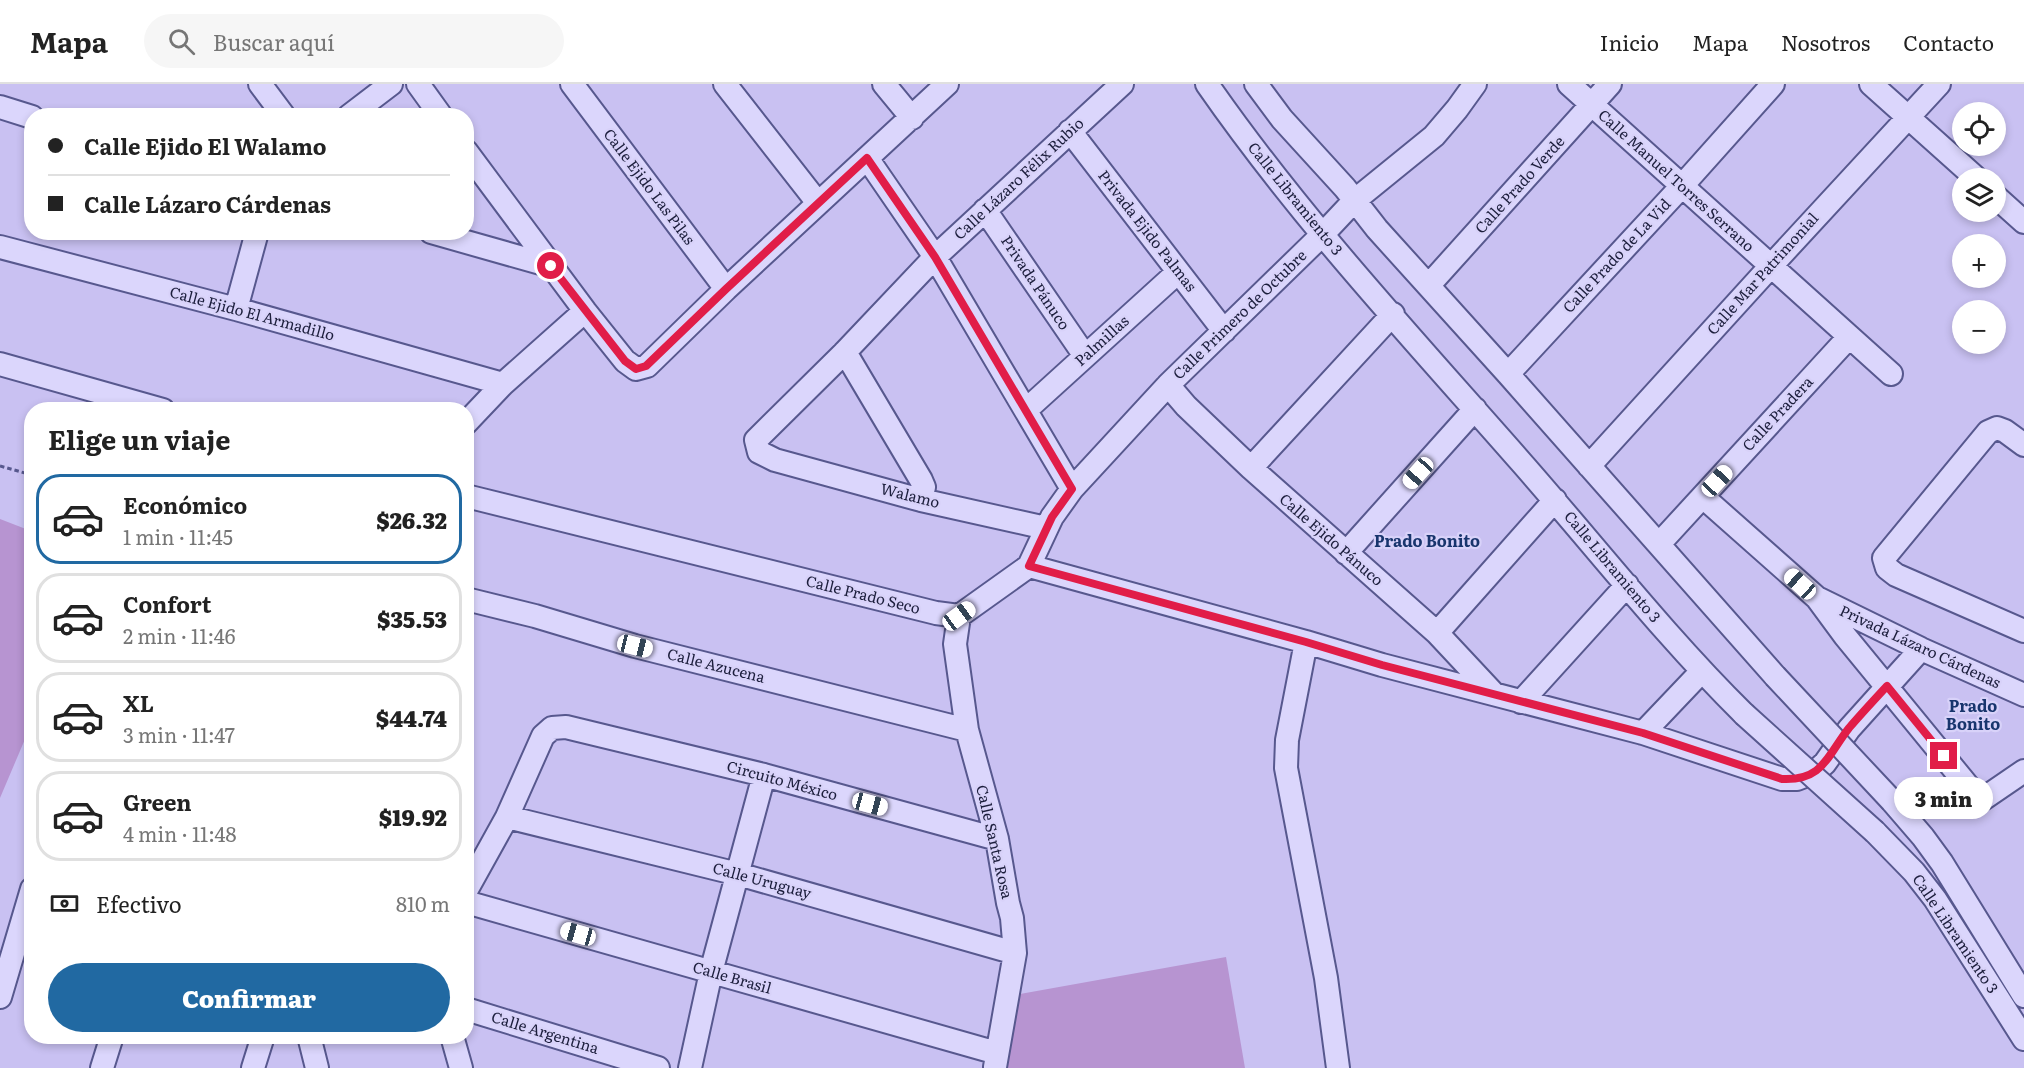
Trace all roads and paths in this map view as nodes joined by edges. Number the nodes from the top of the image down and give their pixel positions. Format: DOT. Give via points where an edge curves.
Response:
graph roads {
  1 [pos="260,84"];
  2 [pos="391,84"];
  3 [pos="418,84"];
  4 [pos="572,84"];
  5 [pos="726,84"];
  6 [pos="884,84"];
  7 [pos="947,84"];
  8 [pos="1122,84"];
  9 [pos="1207,84"];
  10 [pos="1256,84"];
  11 [pos="1474,84"];
  12 [pos="1569,84"];
  13 [pos="1610,84"];
  14 [pos="1773,84"];
  15 [pos="1871,84"];
  16 [pos="1939,84"];
  17 [pos="1592,105"];
  18 [pos="0,107"];
  19 [pos="278,108"];
  20 [pos="360,108"];
  21 [pos="435,108"];
  22 [pos="24,114"];
  23 [pos="1908,117"];
  24 [pos="912,118"];
  25 [pos="1070,131"];
  26 [pos="867,158"];
  27 [pos="474,162"];
  28 [pos="1965,168"];
  29 [pos="1681,187"];
  30 [pos="1354,201"];
  31 [pos="818,203"];
  32 [pos="2006,206"];
  33 [pos="985,210"];
  34 [pos="2024,222"];
  35 [pos="1323,234"];
  36 [pos="255,240"];
  37 [pos="459,240"];
  38 [pos="0,247"];
  39 [pos="935,257"];
  40 [pos="551,266"];
  41 [pos="1770,267"];
  42 [pos="1178,272"];
  43 [pos="1429,285"];
  44 [pos="726,289"];
  45 [pos="236,309"];
  46 [pos="585,311"];
  47 [pos="1393,314"];
  48 [pos="1224,331"];
  49 [pos="1849,338"];
  50 [pos="845,352"];
  51 [pos="1085,356"];
  52 [pos="0,364"];
  53 [pos="1508,374"];
  54 [pos="1891,374"];
  55 [pos="503,384"];
  56 [pos="1168,385"];
  57 [pos="135,402"];
  58 [pos="1475,409"];
  59 [pos="1026,410"];
  60 [pos="474,415"];
  61 [pos="2024,445"];
  62 [pos="775,460"];
  63 [pos="0,466"];
  64 [pos="1590,466"];
  65 [pos="1251,468"];
  66 [pos="24,474"];
  67 [pos="1072,489"];
  68 [pos="1703,497"];
  69 [pos="474,498"];
  70 [pos="921,500"];
  71 [pos="1555,500"];
  72 [pos="1046,528"];
  73 [pos="1659,544"];
  74 [pos="1346,553"];
  75 [pos="1029,566"];
  76 [pos="1627,585"];
  77 [pos="1816,598"];
  78 [pos="474,601"];
  79 [pos="959,616"];
  80 [pos="2023,628"];
  81 [pos="1437,633"];
  82 [pos="1306,642"];
  83 [pos="1921,649"];
  84 [pos="1701,672"];
  85 [pos="1887,686"];
  86 [pos="1494,694"];
  87 [pos="2024,695"];
  88 [pos="1521,702"];
  89 [pos="967,730"];
  90 [pos="1643,733"];
  91 [pos="2024,771"];
  92 [pos="764,775"];
  93 [pos="507,817"];
  94 [pos="997,839"];
  95 [pos="738,874"];
  96 [pos="474,877"];
  97 [pos="474,905"];
  98 [pos="24,916"];
  99 [pos="1015,953"];
  100 [pos="711,972"];
  101 [pos="2024,996"];
  102 [pos="0,997"];
  103 [pos="474,1011"];
  104 [pos="2024,1039"];
  105 [pos="110,1044"];
  106 [pos="260,1044"];
  107 [pos="311,1044"];
  108 [pos="454,1044"];
  109 [pos="996,1060"];
  110 [pos="102,1068"];
  111 [pos="253,1068"];
  112 [pos="317,1068"];
  113 [pos="461,1068"];
  114 [pos="658,1068"];
  115 [pos="690,1068"];
  116 [pos="1338,1068"];
  1 -- 19 [label="street"];
  2 -- 20 [label="street"];
  3 -- 21 [label="street"];
  4 -- 44 [label="street, Calle Ejido Las Pilas"];
  5 -- 31 [label="street"];
  6 -- 24 [label="street"];
  7 -- 24 [label="street"];
  8 -- 25 [label="street, Calle Lázaro Félix Rubio"];
  9 -- 35 [label="street, Calle Libramiento 3"];
  10 -- 30 [label="street, Calle Libramiento 3"];
  11 -- 30 [label="street, Calle Primero de Octubre" via="1434,136"];
  12 -- 17 [label="street, Calle Manuel Torres Serrano"];
  13 -- 17 [label="street, Calle Prado Verde"];
  14 -- 29 [label="street, Calle Prado de La Vid"];
  15 -- 23 [label="street"];
  16 -- 23 [label="street, Calle Mar Patrimonial"];
  17 -- 29 [label="street, Calle Manuel Torres Serrano"];
  17 -- 43 [label="street, Calle Prado Verde"];
  18 -- 22 [label="street"];
  23 -- 28 [label="street"];
  23 -- 41 [label="street, Calle Mar Patrimonial"];
  24 -- 26 [label="street"];
  25 -- 33 [label="street, Calle Lázaro Félix Rubio"];
  25 -- 42 [label="street, Privada Ejido Palmas"];
  26 -- 31 [label="street"];
  26 -- 39 [label="street"];
  27 -- 40 [label="street"];
  29 -- 41 [label="street, Calle Manuel Torres Serrano"];
  29 -- 53 [label="street, Calle Prado de La Vid"];
  30 -- 35 [label="street, Calle Primero de Octubre"];
  30 -- 43 [label="street, Calle Libramiento 3"];
  31 -- 44 [label="street"];
  32 -- 34 [label="street"];
  33 -- 39 [label="street, Calle Lázaro Félix Rubio"];
  33 -- 51 [label="street, Privada Pánuco"];
  35 -- 47 [label="street, Calle Libramiento 3"];
  35 -- 48 [label="street, Calle Primero de Octubre"];
  36 -- 45 [label="street"];
  37 -- 40 [label="street"];
  38 -- 45 [label="street, Calle Ejido El Armadillo"];
  39 -- 50 [label="street, Calle Lázaro Félix Rubio"];
  39 -- 59 [label="street"];
  40 -- 46 [label="street"];
  41 -- 49 [label="street, Calle Manuel Torres Serrano"];
  41 -- 64 [label="street, Calle Mar Patrimonial"];
  42 -- 48 [label="street, Privada Ejido Palmas"];
  42 -- 51 [label="street, Palmillas"];
  43 -- 53 [label="street, Calle Libramiento 3"];
  44 -- 46 [label="street" via="646,366 636,369"];
  45 -- 55 [label="street, Calle Ejido El Armadillo"];
  46 -- 55 [label="street"];
  47 -- 58 [label="street, Calle Libramiento 3"];
  47 -- 65 [label="street"];
  48 -- 56 [label="street, Calle Primero de Octubre"];
  49 -- 54 [label="street, Calle Manuel Torres Serrano"];
  49 -- 68 [label="street, Calle Pradera"];
  50 -- 62 [label="street, Calle Lázaro Félix Rubio" via="756,440 759,452"];
  50 -- 70 [label="street" via="921,480"];
  51 -- 59 [label="street, Palmillas"];
  52 -- 57 [label="street"];
  53 -- 64 [label="street, Calle Libramiento 3"];
  55 -- 60 [label="street"];
  56 -- 65 [label="street, Calle Ejido Pánuco"];
  56 -- 67 [label="street, Calle Primero de Octubre"];
  58 -- 71 [label="street, Calle Libramiento 3"];
  58 -- 74 [label="street"];
  59 -- 67 [label="street"];
  61 -- 80 [label="street" via="1997,428 1988,432 1884,558 1887,568 1896,575"];
  62 -- 70 [label="street, Walamo"];
  63 -- 66 [label="path"];
  64 -- 73 [label="street, Calle Libramiento 3"];
  65 -- 74 [label="street, Calle Ejido Pánuco"];
  67 -- 72 [label="street, Calle Primero de Octubre"];
  68 -- 73 [label="street, Calle Pradera"];
  68 -- 77 [label="street"];
  69 -- 79 [label="street, Calle Prado Seco"];
  70 -- 72 [label="street, Walamo"];
  71 -- 76 [label="street, Calle Libramiento 3"];
  71 -- 81 [label="street"];
  72 -- 75 [label="street, Calle Primero de Octubre"];
  73 -- 101 [label="street, Calle Libramiento 3, bridge" via="1923,837"];
  74 -- 81 [label="street, Calle Ejido Pánuco"];
  75 -- 79 [label="street"];
  75 -- 82 [label="street"];
  76 -- 84 [label="street, Calle Libramiento 3"];
  76 -- 88 [label="street"];
  77 -- 83 [label="street, Privada Lázaro Cárdenas"];
  77 -- 85 [label="street"];
  78 -- 89 [label="street, Calle Azucena"];
  79 -- 89 [label="street, Calle Santa Rosa" via="955,645"];
  81 -- 86 [label="street, Calle Ejido Pánuco"];
  82 -- 86 [label="street"];
  82 -- 116 [label="street" via="1287,740 1286,768 1326,978"];
  83 -- 85 [label="street"];
  83 -- 87 [label="street, Privada Lázaro Cárdenas"];
  84 -- 90 [label="street"];
  84 -- 104 [label="street, Calle Libramiento 3, bridge" via="1914,872"];
  85 -- 90 [label="street" via="1825,763 1797,779 1782,779"];
  85 -- 91 [label="street" via="1972,791 1983,799"];
  86 -- 88 [label="street"];
  88 -- 90 [label="street"];
  89 -- 94 [label="street, Calle Santa Rosa"];
  92 -- 93 [label="street, Circuito México" via="566,727 552,728 543,736"];
  92 -- 94 [label="street, Circuito México"];
  92 -- 95 [label="street"];
  93 -- 95 [label="street, Calle Uruguay"];
  93 -- 96 [label="street"];
  94 -- 99 [label="street, Calle Santa Rosa"];
  95 -- 99 [label="street, Calle Uruguay"];
  95 -- 100 [label="street"];
  97 -- 100 [label="street, Calle Brasil"];
  98 -- 102 [label="street"];
  99 -- 109 [label="street, Calle Santa Rosa"];
  100 -- 109 [label="street, Calle Brasil"];
  100 -- 115 [label="street"];
  103 -- 114 [label="street, Calle Argentina"];
  105 -- 110 [label="street"];
  106 -- 111 [label="street"];
  107 -- 112 [label="street"];
  108 -- 113 [label="street"];
}
